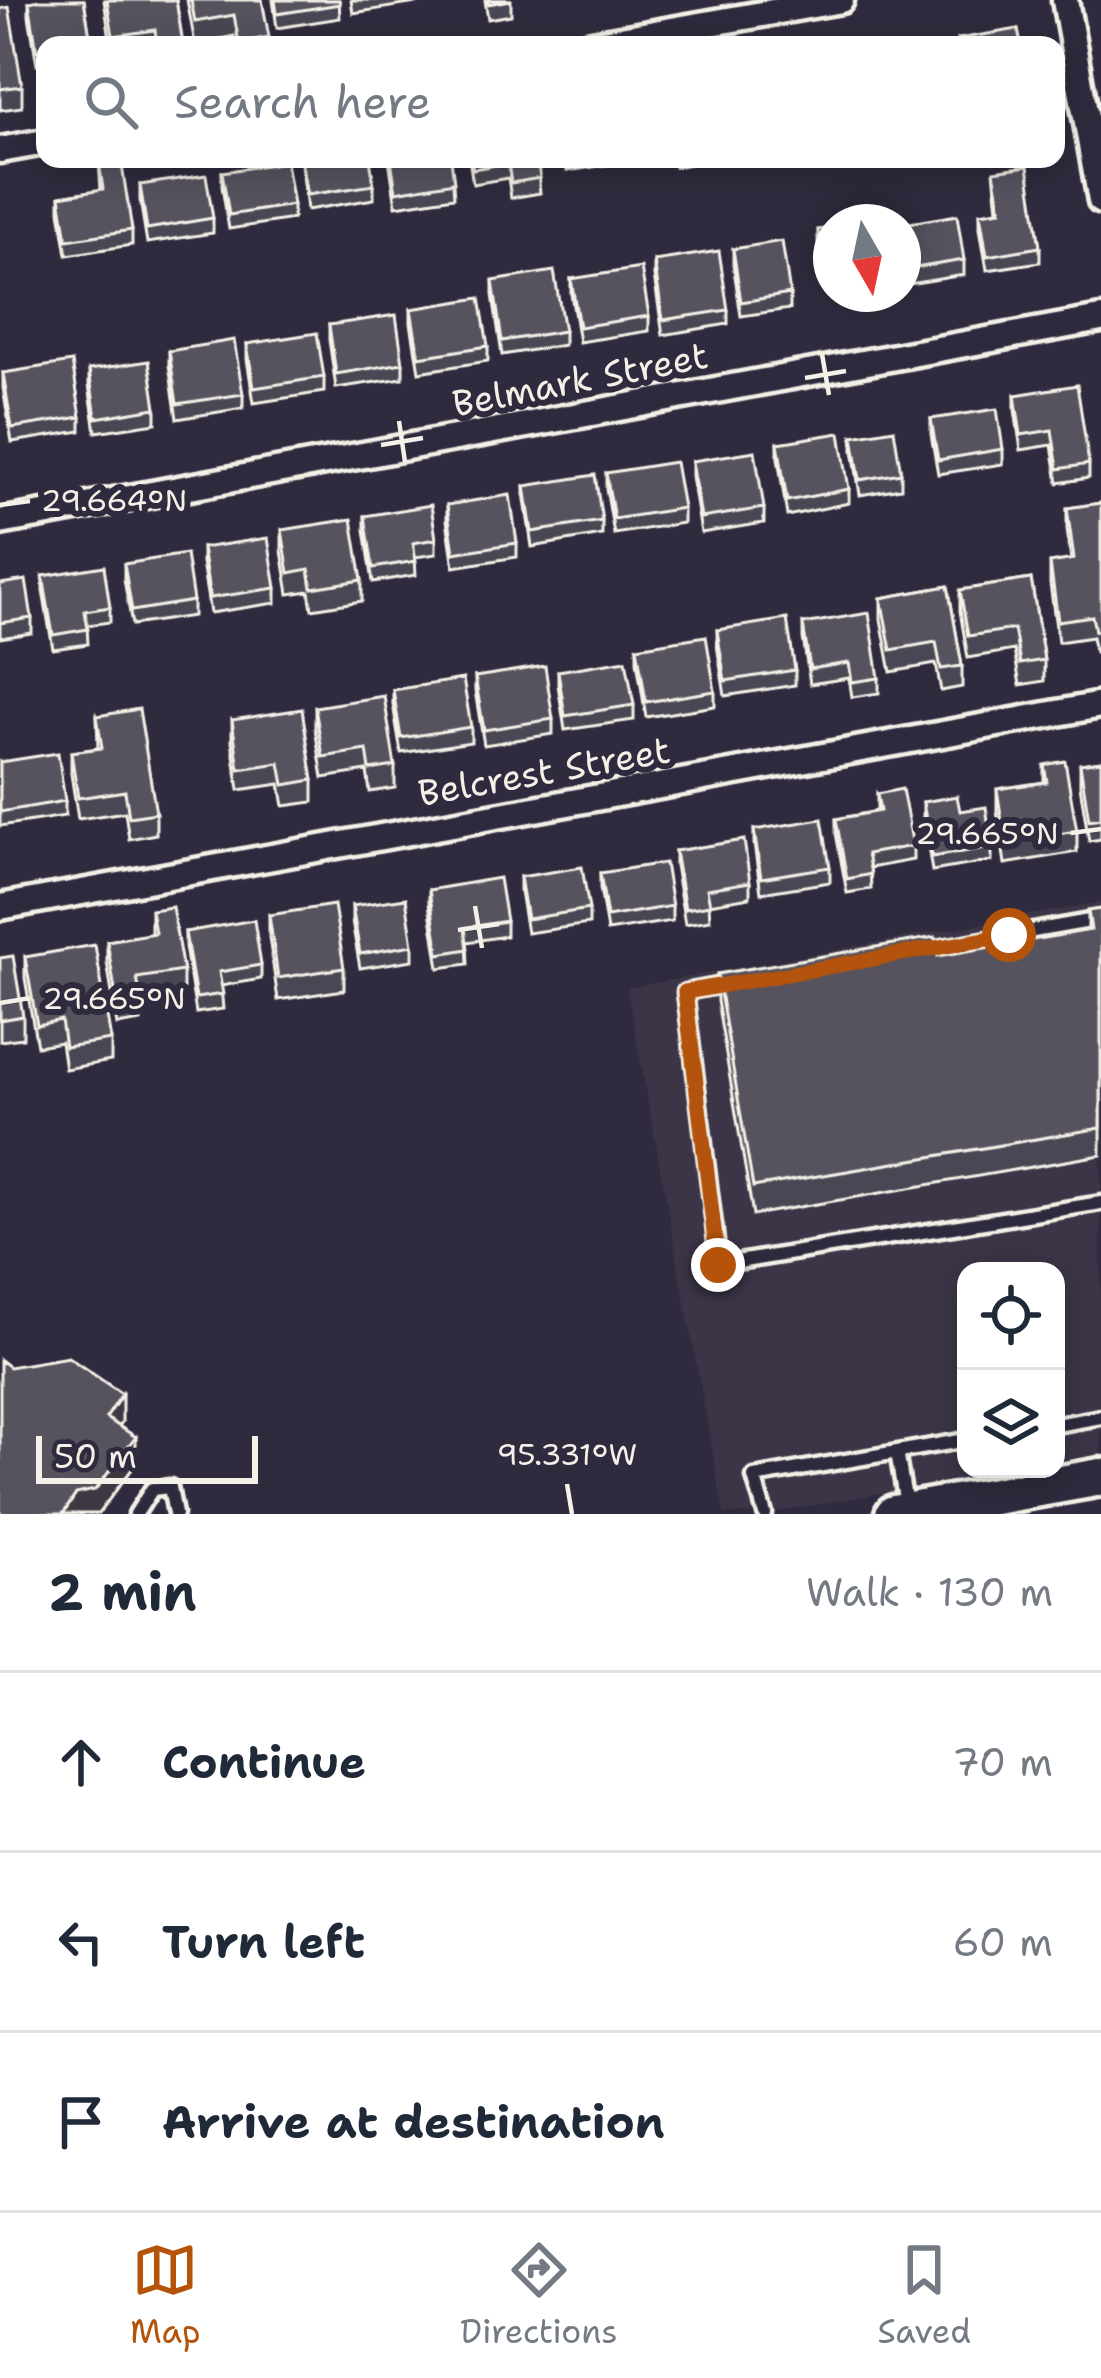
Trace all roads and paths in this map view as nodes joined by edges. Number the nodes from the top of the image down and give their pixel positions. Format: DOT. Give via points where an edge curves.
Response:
graph roads {
  1 [pos="841,0"];
  2 [pos="1065,0"];
  3 [pos="637,36"];
  4 [pos="36,144"];
  5 [pos="0,150"];
  6 [pos="1101,201"];
  7 [pos="1101,319"];
  8 [pos="0,522"];
  9 [pos="1101,705"];
  10 [pos="0,907"];
  11 [pos="1101,919"];
  12 [pos="916,951"];
  13 [pos="754,980"];
  14 [pos="1101,1203"];
  15 [pos="1101,1417"];
  16 [pos="1065,1423"];
  17 [pos="957,1442"];
  18 [pos="897,1452"];
  19 [pos="1101,1477"];
  20 [pos="1043,1478"];
  21 [pos="1065,1478"];
  22 [pos="901,1513"];
  23 [pos="136,1514"];
  24 [pos="175,1514"];
  25 [pos="766,1514"];
  1 -- 3 [label="street"];
  2 -- 6 [label="street"];
  4 -- 5 [label="street"];
  7 -- 8 [label="street, Belmark Street"];
  9 -- 10 [label="street, Belcrest Street"];
  11 -- 12 [label="lane"];
  13 -- 14 [label="lane" via="685,992 718,1265"];
  15 -- 16 [label="lane"];
  17 -- 18 [label="lane"];
  18 -- 22 [label="lane"];
  18 -- 25 [label="lane" via="754,1477"];
  19 -- 21 [label="main road"];
  20 -- 22 [label="main road"];
  23 -- 24 [label="lane" via="152,1490 170,1486"];
}
